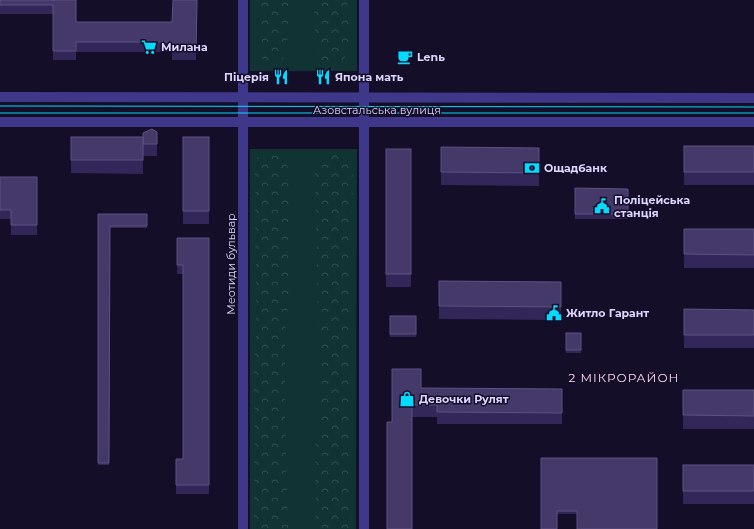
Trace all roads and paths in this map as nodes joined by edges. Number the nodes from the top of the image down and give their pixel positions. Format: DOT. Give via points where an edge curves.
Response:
graph roads {
  1 [pos="243,0"];
  2 [pos="364,0"];
  3 [pos="0,97"];
  4 [pos="243,98"];
  5 [pos="364,98"];
  6 [pos="754,98"];
  7 [pos="0,122"];
  8 [pos="243,122"];
  9 [pos="364,122"];
  10 [pos="754,122"];
  11 [pos="243,529"];
  12 [pos="364,529"];
  1 -- 4 [label="street, Меотиди бульвар"];
  2 -- 5 [label="street"];
  3 -- 4 [label="street, Азовстальська вулиця"];
  4 -- 5 [label="street, Азовстальська вулиця"];
  4 -- 8 [label="street, Меотиди бульвар"];
  5 -- 6 [label="street, Азовстальська вулиця"];
  5 -- 9 [label="street"];
  7 -- 8 [label="street, Азовстальська вулиця"];
  8 -- 9 [label="street, Азовстальська вулиця"];
  8 -- 11 [label="street, Меотиди бульвар"];
  9 -- 10 [label="street, Азовстальська вулиця"];
  9 -- 12 [label="street"];
}
